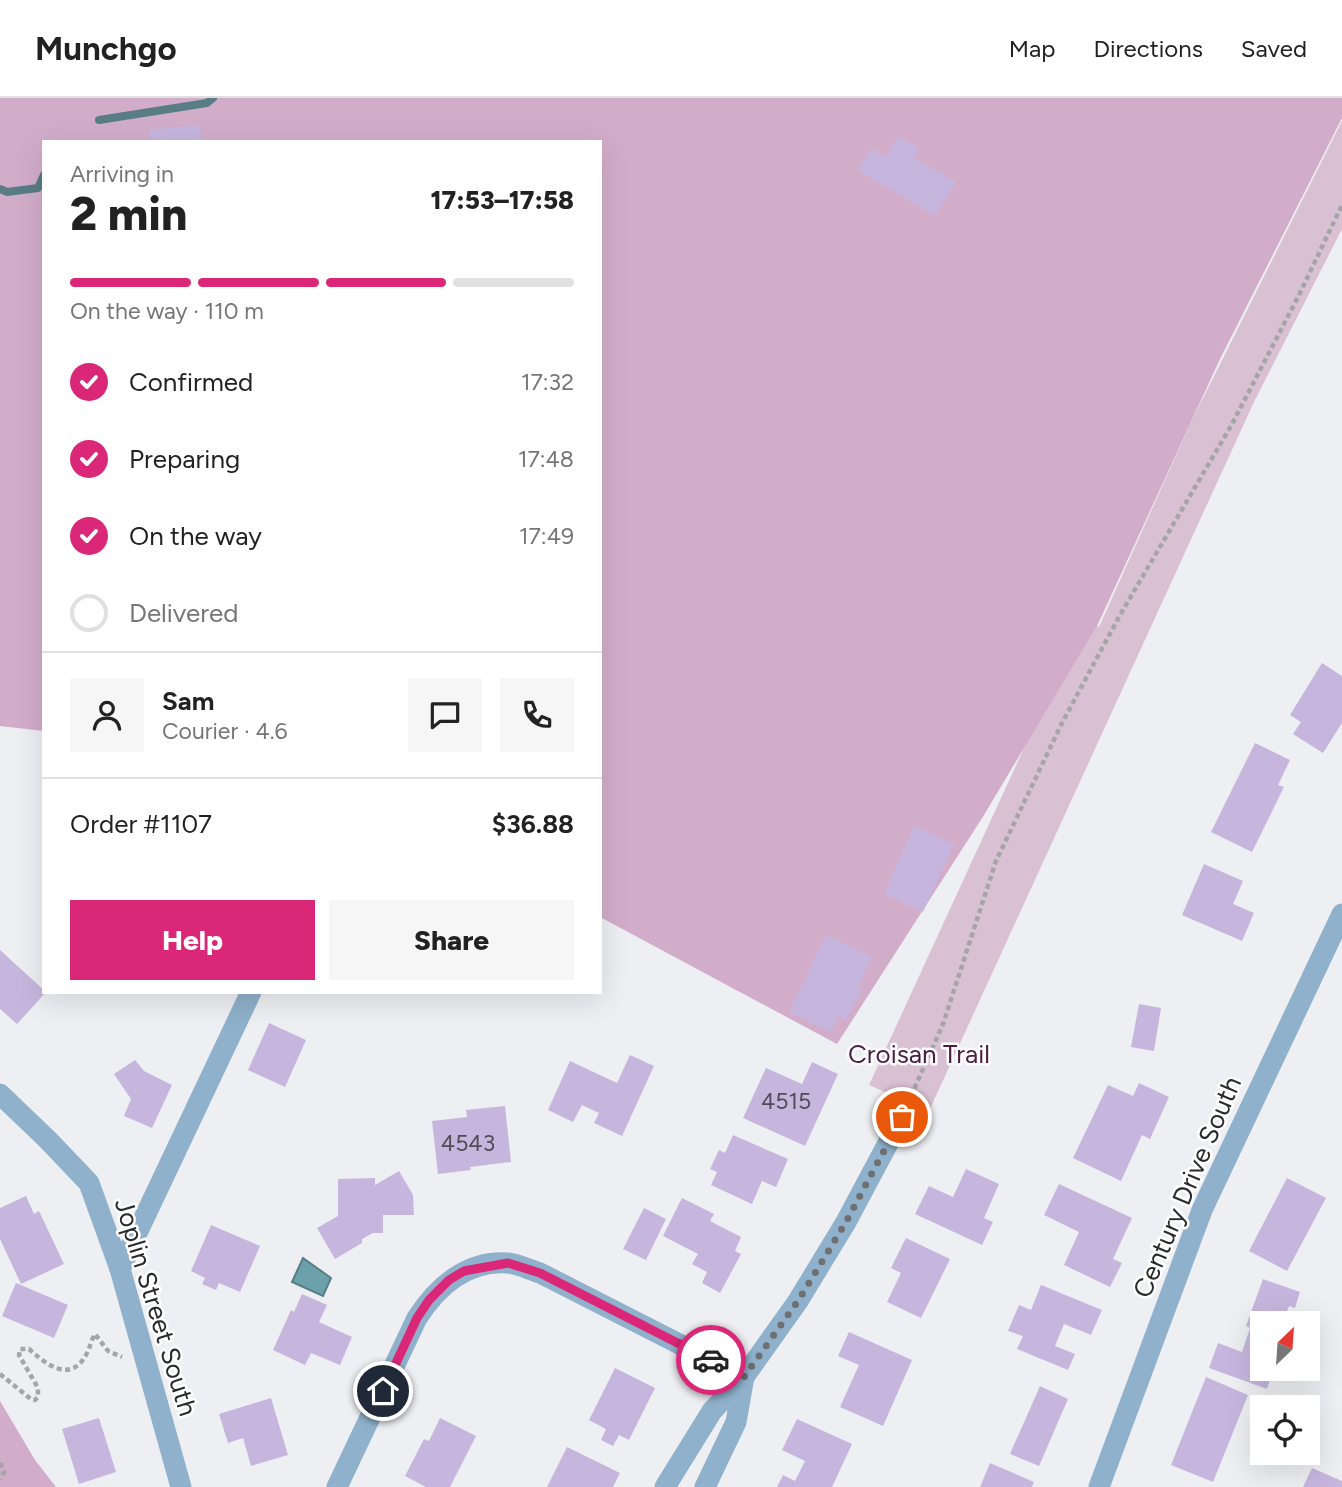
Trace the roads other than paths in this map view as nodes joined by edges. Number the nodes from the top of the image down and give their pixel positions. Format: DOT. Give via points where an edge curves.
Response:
graph roads {
  1 [pos="1342,914"];
  2 [pos="250,994"];
  3 [pos="0,1094"];
  4 [pos="902,1117"];
  5 [pos="120,1269"];
  6 [pos="744,1377"];
  7 [pos="181,1487"];
  8 [pos="337,1487"];
  9 [pos="665,1487"];
  10 [pos="705,1487"];
  11 [pos="1099,1487"];
  1 -- 11 [label="street, Century Drive South" via="1202,1210"];
  2 -- 5 [label="street"];
  3 -- 5 [label="street, Joplin Street South" via="89,1183"];
  4 -- 6 [label="street" via="798,1301"];
  5 -- 7 [label="street, Joplin Street South"];
  6 -- 8 [label="street" via="540,1273 508,1263 464,1271 429,1300 417,1318"];
  6 -- 9 [label="street" via="712,1411"];
  6 -- 10 [label="street" via="736,1422"];
}
